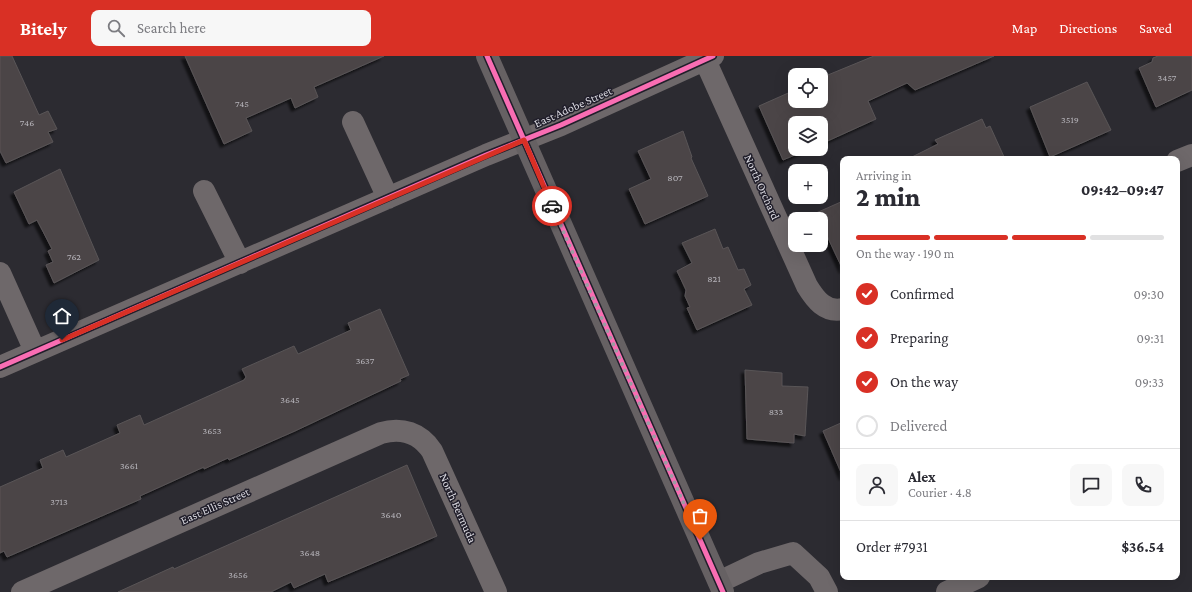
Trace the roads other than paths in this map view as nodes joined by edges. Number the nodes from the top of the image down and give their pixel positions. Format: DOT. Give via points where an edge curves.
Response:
graph roads {
  1 [pos="487,56"];
  2 [pos="709,58"];
  3 [pos="354,122"];
  4 [pos="524,140"];
  5 [pos="1192,154"];
  6 [pos="1180,160"];
  7 [pos="204,191"];
  8 [pos="388,198"];
  9 [pos="240,262"];
  10 [pos="0,273"];
  11 [pos="836,309"];
  12 [pos="35,351"];
  13 [pos="0,367"];
  14 [pos="410,433"];
  15 [pos="973,580"];
  16 [pos="721,587"];
  17 [pos="22,592"];
  18 [pos="496,592"];
  19 [pos="827,592"];
  20 [pos="947,592"];
  1 -- 4 [label="main road"];
  2 -- 4 [label="street, East Adobe Street"];
  2 -- 11 [label="street, North Orchard" via="806,286 819,303"];
  3 -- 8 [label="street"];
  4 -- 8 [label="street, East Adobe Street"];
  4 -- 16 [label="main road"];
  5 -- 6 [label="street"];
  7 -- 9 [label="street"];
  8 -- 9 [label="street, East Adobe Street"];
  9 -- 12 [label="street, East Adobe Street"];
  10 -- 12 [label="street"];
  12 -- 13 [label="street, East Adobe Street"];
  14 -- 17 [label="street, East Ellis Street" via="401,430 381,433"];
  14 -- 18 [label="street, North Bermuda" via="420,438 432,451"];
  15 -- 20 [label="street"];
  16 -- 19 [label="street" via="759,563 793,552 819,577"];
}
